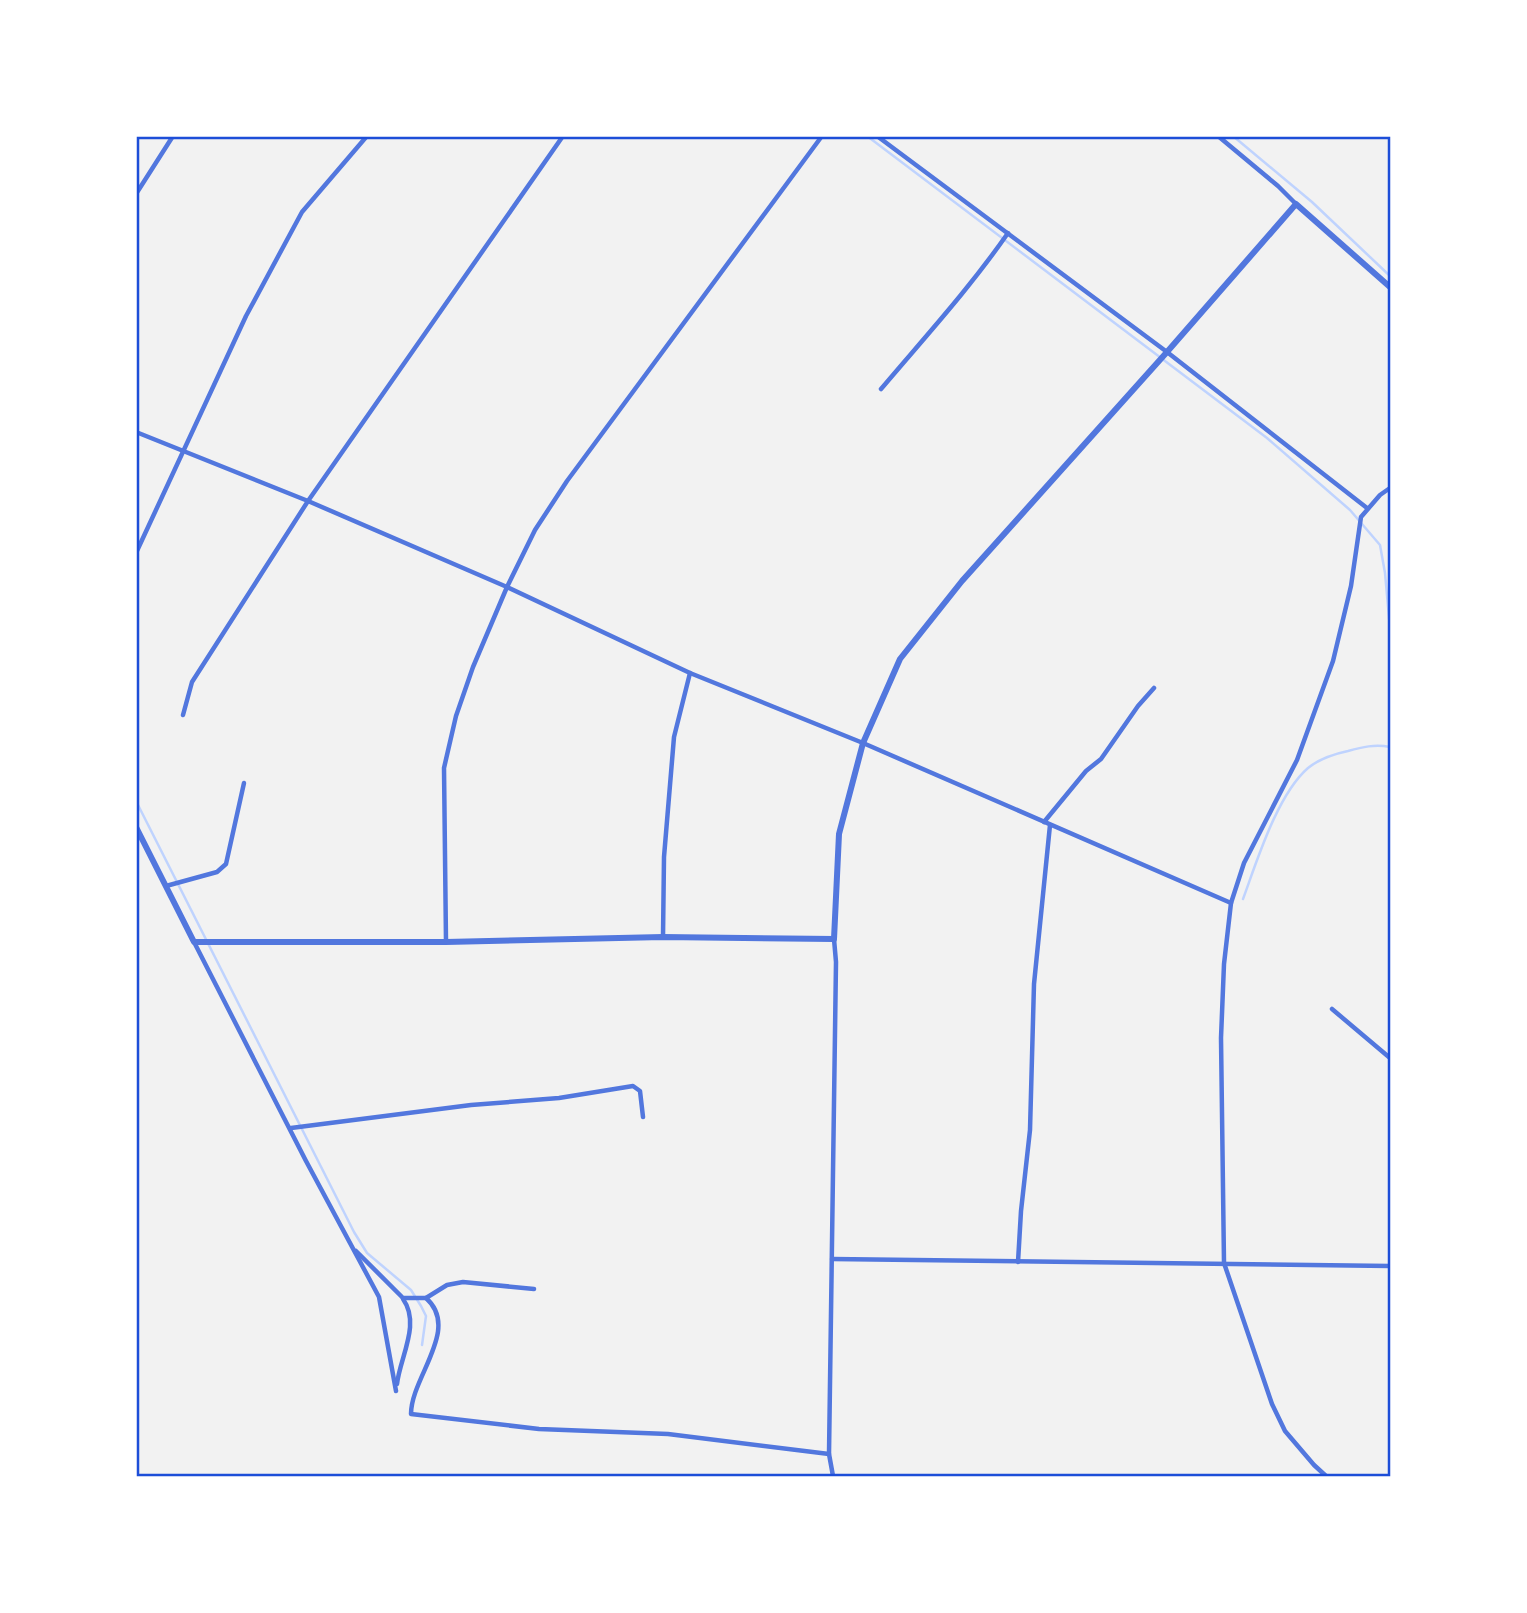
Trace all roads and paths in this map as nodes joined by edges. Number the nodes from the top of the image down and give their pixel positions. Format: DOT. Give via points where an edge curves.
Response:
graph roads {
  1 [pos="173,136"];
  2 [pos="367,136"];
  3 [pos="563,136"];
  4 [pos="822,136"];
  5 [pos="877,136"];
  6 [pos="1218,136"];
  7 [pos="136,194"];
  8 [pos="1296,204"];
  9 [pos="1008,233"];
  10 [pos="1391,287"];
  11 [pos="1167,352"];
  12 [pos="881,389"];
  13 [pos="136,432"];
  14 [pos="184,449"];
  15 [pos="1391,488"];
  16 [pos="308,501"];
  17 [pos="1367,508"];
  18 [pos="136,553"];
  19 [pos="507,587"];
  20 [pos="690,673"];
  21 [pos="1154,688"];
  22 [pos="183,715"];
  23 [pos="863,743"];
  24 [pos="244,783"];
  25 [pos="1044,822"];
  26 [pos="1050,825"];
  27 [pos="136,827"];
  28 [pos="166,886"];
  29 [pos="1231,903"];
  30 [pos="663,937"];
  31 [pos="834,939"];
  32 [pos="194,942"];
  33 [pos="446,942"];
  34 [pos="1332,1009"];
  35 [pos="1391,1058"];
  36 [pos="643,1117"];
  37 [pos="291,1128"];
  38 [pos="356,1251"];
  39 [pos="832,1259"];
  40 [pos="1018,1262"];
  41 [pos="1224,1263"];
  42 [pos="1391,1266"];
  43 [pos="534,1289"];
  44 [pos="403,1298"];
  45 [pos="426,1298"];
  46 [pos="829,1454"];
  47 [pos="833,1476"];
  48 [pos="1326,1476"];
  1 -- 7 [label="street"];
  2 -- 14 [label="street" via="302,212 246,316"];
  3 -- 16 [label="street"];
  4 -- 19 [label="street" via="567,481 534,530"];
  5 -- 9 [label="street"];
  6 -- 8 [label="street"];
  8 -- 10 [label="street"];
  8 -- 11 [label="street"];
  9 -- 11 [label="street"];
  9 -- 12 [label="street" via="961,298"];
  11 -- 17 [label="street"];
  11 -- 23 [label="street" via="931,617 900,659"];
  13 -- 14 [label="street"];
  14 -- 16 [label="street"];
  14 -- 18 [label="street"];
  15 -- 17 [label="street"];
  16 -- 19 [label="street"];
  16 -- 22 [label="street" via="192,681"];
  17 -- 29 [label="street" via="1359,524 1351,586 1321,697 1297,760 1244,863"];
  19 -- 20 [label="street"];
  19 -- 33 [label="street" via="473,667 444,768"];
  20 -- 23 [label="street"];
  20 -- 30 [label="street" via="674,737"];
  21 -- 25 [label="street"];
  23 -- 25 [label="street"];
  23 -- 31 [label="street" via="839,834"];
  24 -- 28 [label="street" via="226,864 216,872"];
  25 -- 26 [label="street"];
  26 -- 29 [label="street"];
  26 -- 40 [label="street" via="1034,984 1030,1130"];
  27 -- 28 [label="street"];
  28 -- 32 [label="street"];
  29 -- 41 [label="street" via="1221,1038"];
  30 -- 31 [label="street"];
  30 -- 33 [label="street"];
  31 -- 39 [label="street"];
  32 -- 33 [label="street"];
  32 -- 37 [label="street"];
  34 -- 35 [label="street"];
  36 -- 37 [label="street" via="640,1091 633,1086"];
  37 -- 38 [label="street"];
  38 -- 44 [label="street"];
  38 -- 44 [label="street" via="379,1297 396,1391 411,1320"];
  39 -- 40 [label="street"];
  39 -- 46 [label="street"];
  40 -- 41 [label="street"];
  41 -- 42 [label="street"];
  41 -- 48 [label="street" via="1272,1404 1285,1431"];
  43 -- 45 [label="street" via="463,1282 447,1285"];
  44 -- 45 [label="street"];
  45 -- 46 [label="street" via="439,1321 438,1334 411,1414 539,1429 668,1434"];
  46 -- 47 [label="street"];
}
